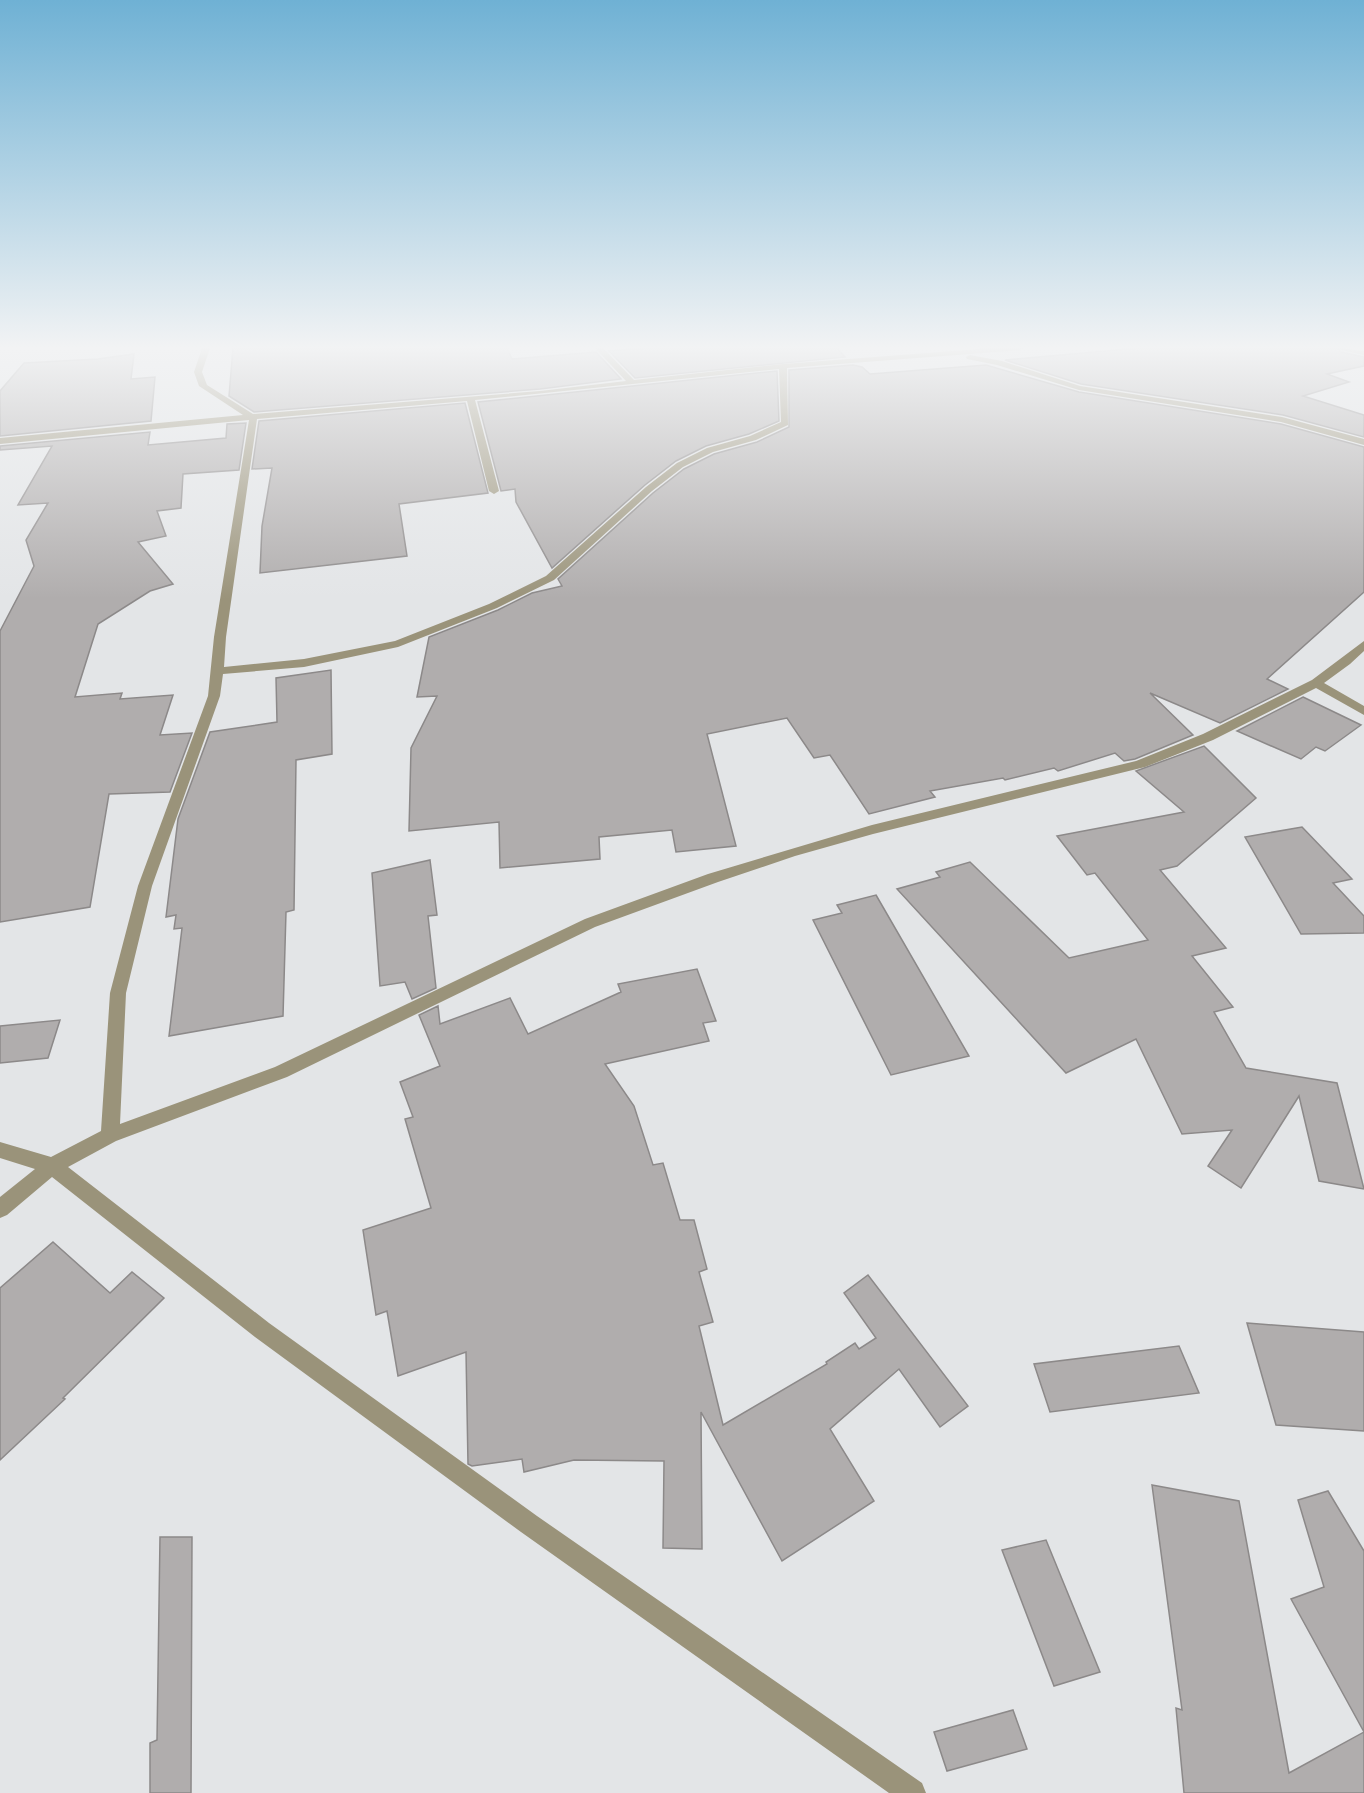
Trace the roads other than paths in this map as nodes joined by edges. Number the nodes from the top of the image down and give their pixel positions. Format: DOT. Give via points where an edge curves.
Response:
graph roads {
  1 [pos="103,432"];
  2 [pos="251,432"];
  3 [pos="479,432"];
  4 [pos="766,432"];
  5 [pos="1326,432"];
  6 [pos="0,441"];
  7 [pos="1364,442"];
  8 [pos="494,491"];
  9 [pos="1364,644"];
  10 [pos="219,671"];
  11 [pos="1316,684"];
  12 [pos="1364,711"];
  13 [pos="110,1135"];
  14 [pos="0,1150"];
  15 [pos="52,1167"];
  16 [pos="0,1209"];
  17 [pos="912,1793"];
  1 -- 6 [label="street"];
  2 -- 10 [label="street" via="220,638"];
  3 -- 8 [label="street"];
  4 -- 10 [label="street" via="710,450 680,465 550,578 493,606 398,644 304,663"];
  5 -- 7 [label="street"];
  9 -- 11 [label="street"];
  10 -- 13 [label="street" via="214,696 145,886 118,993"];
  11 -- 12 [label="street"];
  11 -- 13 [label="street" via="1208,737 1140,764 831,842 713,878 590,923 281,1072"];
  13 -- 15 [label="street"];
  14 -- 15 [label="street"];
  15 -- 16 [label="street"];
  15 -- 17 [label="street" via="262,1330 529,1524"];
}
